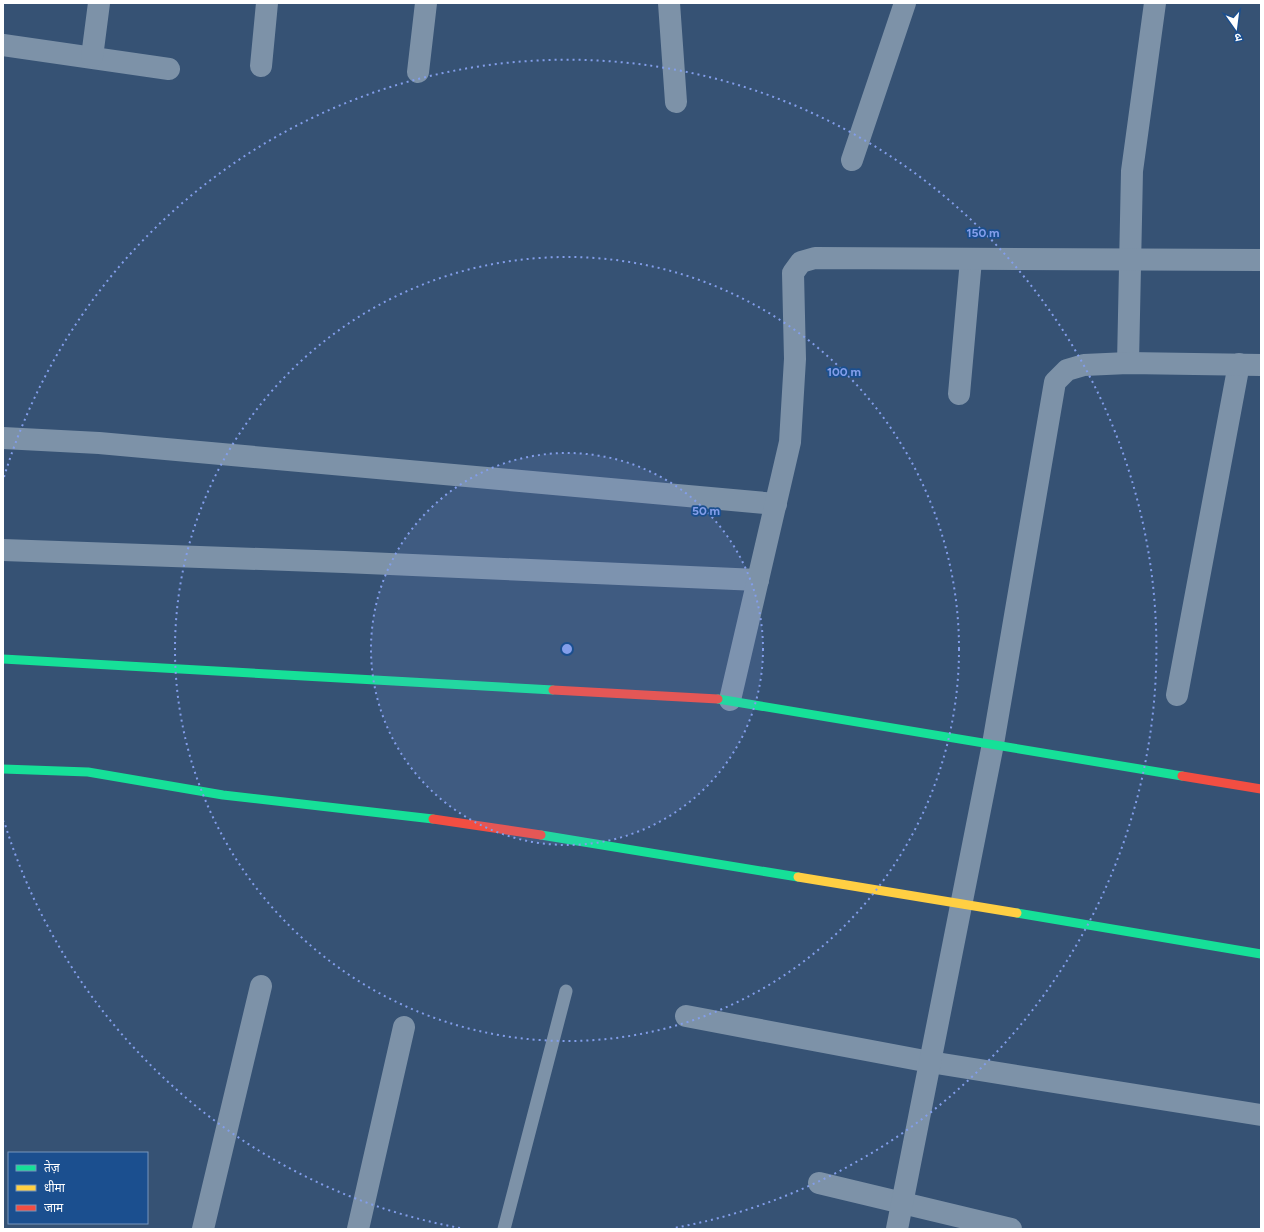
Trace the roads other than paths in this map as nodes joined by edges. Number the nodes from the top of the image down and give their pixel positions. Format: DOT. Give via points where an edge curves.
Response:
graph roads {
  1 [pos="98,3"];
  2 [pos="267,3"];
  3 [pos="426,3"];
  4 [pos="669,3"];
  5 [pos="905,3"];
  6 [pos="1155,3"];
  7 [pos="3,44"];
  8 [pos="92,57"];
  9 [pos="261,66"];
  10 [pos="169,69"];
  11 [pos="418,72"];
  12 [pos="676,102"];
  13 [pos="852,160"];
  14 [pos="971,260"];
  15 [pos="1129,260"];
  16 [pos="1261,260"];
  17 [pos="1128,363"];
  18 [pos="1239,364"];
  19 [pos="1261,365"];
  20 [pos="959,394"];
  21 [pos="3,438"];
  22 [pos="776,504"];
  23 [pos="3,550"];
  24 [pos="758,580"];
  25 [pos="3,659"];
  26 [pos="1177,694"];
  27 [pos="730,700"];
  28 [pos="994,744"];
  29 [pos="3,769"];
  30 [pos="1261,789"];
  31 [pos="961,904"];
  32 [pos="1261,954"];
  33 [pos="261,986"];
  34 [pos="566,991"];
  35 [pos="686,1016"];
  36 [pos="404,1027"];
  37 [pos="930,1062"];
  38 [pos="1261,1115"];
  39 [pos="819,1183"];
  40 [pos="903,1204"];
  41 [pos="203,1229"];
  42 [pos="358,1229"];
  43 [pos="504,1229"];
  44 [pos="897,1229"];
  45 [pos="1011,1229"];
  1 -- 8 [label="street"];
  2 -- 9 [label="street"];
  3 -- 11 [label="street"];
  4 -- 12 [label="street"];
  5 -- 13 [label="street"];
  6 -- 15 [label="street" via="1132,171"];
  7 -- 8 [label="street"];
  8 -- 10 [label="street"];
  14 -- 15 [label="street"];
  14 -- 20 [label="street"];
  14 -- 22 [label="street" via="816,258 801,262 793,273 795,359 790,442"];
  15 -- 16 [label="street"];
  15 -- 17 [label="street"];
  17 -- 18 [label="street"];
  17 -- 28 [label="street" via="1084,365 1067,370 1055,382"];
  18 -- 19 [label="street"];
  18 -- 26 [label="street"];
  21 -- 22 [label="street" via="99,443"];
  22 -- 24 [label="street"];
  23 -- 24 [label="street"];
  24 -- 27 [label="street"];
  25 -- 27 [label="street"];
  27 -- 28 [label="street"];
  28 -- 30 [label="street"];
  28 -- 31 [label="street"];
  29 -- 31 [label="street" via="88,772 223,795 447,820"];
  31 -- 32 [label="street"];
  31 -- 37 [label="street"];
  33 -- 41 [label="street"];
  34 -- 43 [label="lane"];
  35 -- 37 [label="street"];
  36 -- 42 [label="street"];
  37 -- 38 [label="street"];
  37 -- 40 [label="street"];
  39 -- 40 [label="street"];
  40 -- 44 [label="street"];
  40 -- 45 [label="street"];
}
